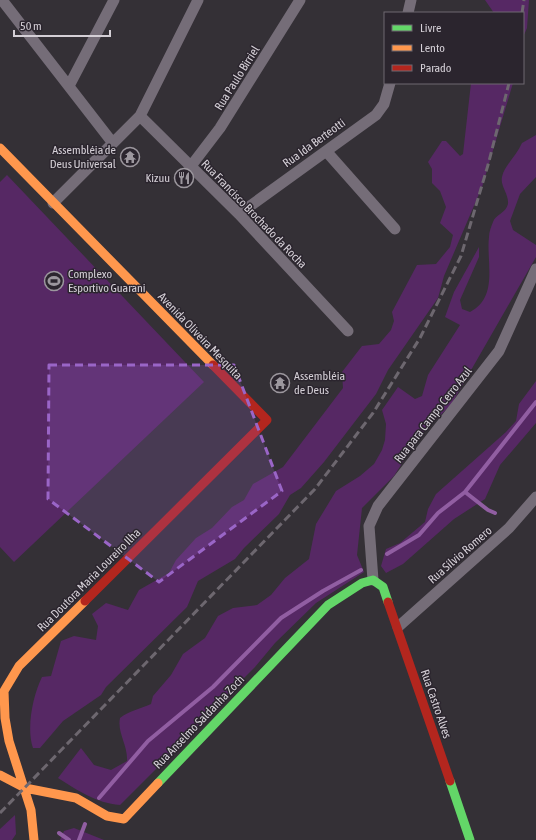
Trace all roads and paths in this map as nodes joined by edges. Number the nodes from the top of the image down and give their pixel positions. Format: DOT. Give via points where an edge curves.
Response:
graph roads {
  1 [pos="2,0"];
  2 [pos="114,0"];
  3 [pos="198,0"];
  4 [pos="300,0"];
  5 [pos="411,0"];
  6 [pos="408,12"];
  7 [pos="390,84"];
  8 [pos="69,86"];
  9 [pos="140,116"];
  10 [pos="112,142"];
  11 [pos="0,148"];
  12 [pos="326,151"];
  13 [pos="190,166"];
  14 [pos="53,203"];
  15 [pos="239,214"];
  16 [pos="395,228"];
  17 [pos="536,269"];
  18 [pos="348,331"];
  19 [pos="267,420"];
  20 [pos="535,499"];
  21 [pos="373,580"];
  22 [pos="398,627"];
  23 [pos="0,775"];
  24 [pos="25,788"];
  25 [pos="34,840"];
  26 [pos="470,840"];
  1 -- 8 [label="street"];
  2 -- 8 [label="street"];
  3 -- 9 [label="street"];
  4 -- 13 [label="street, Rua Paulo Birriel" via="220,128"];
  5 -- 6 [label="street"];
  7 -- 12 [label="street, Rua Ida Berteotti" via="384,104 376,115"];
  8 -- 10 [label="street"];
  9 -- 10 [label="street"];
  9 -- 13 [label="street, Rua Francisco Brochado da Rocha"];
  10 -- 14 [label="street"];
  11 -- 14 [label="street, Avenida Oliveira Mesquita"];
  12 -- 15 [label="street, Rua Ida Berteotti"];
  12 -- 16 [label="street"];
  13 -- 15 [label="street, Rua Francisco Brochado da Rocha"];
  14 -- 19 [label="street, Avenida Oliveira Mesquita"];
  15 -- 18 [label="street, Rua Francisco Brochado da Rocha"];
  17 -- 21 [label="street, Rua para Campo Cerro Azul" via="499,351 378,506 369,526"];
  19 -- 24 [label="street, Rua Doutora Maria Loureiro Ilha" via="19,666 4,691 9,741"];
  20 -- 22 [label="street, Rua Sílvio Romero" via="509,528"];
  21 -- 22 [label="street, Rua Castro Alves" via="383,587"];
  21 -- 24 [label="street, Rua Anselmo Saldanha Zoch" via="362,582 328,605 124,819 107,816 76,798"];
  22 -- 26 [label="street, Rua Castro Alves"];
  23 -- 24 [label="street"];
  24 -- 25 [label="street, Rua Doutora Maria Loureiro Ilha"];
}
